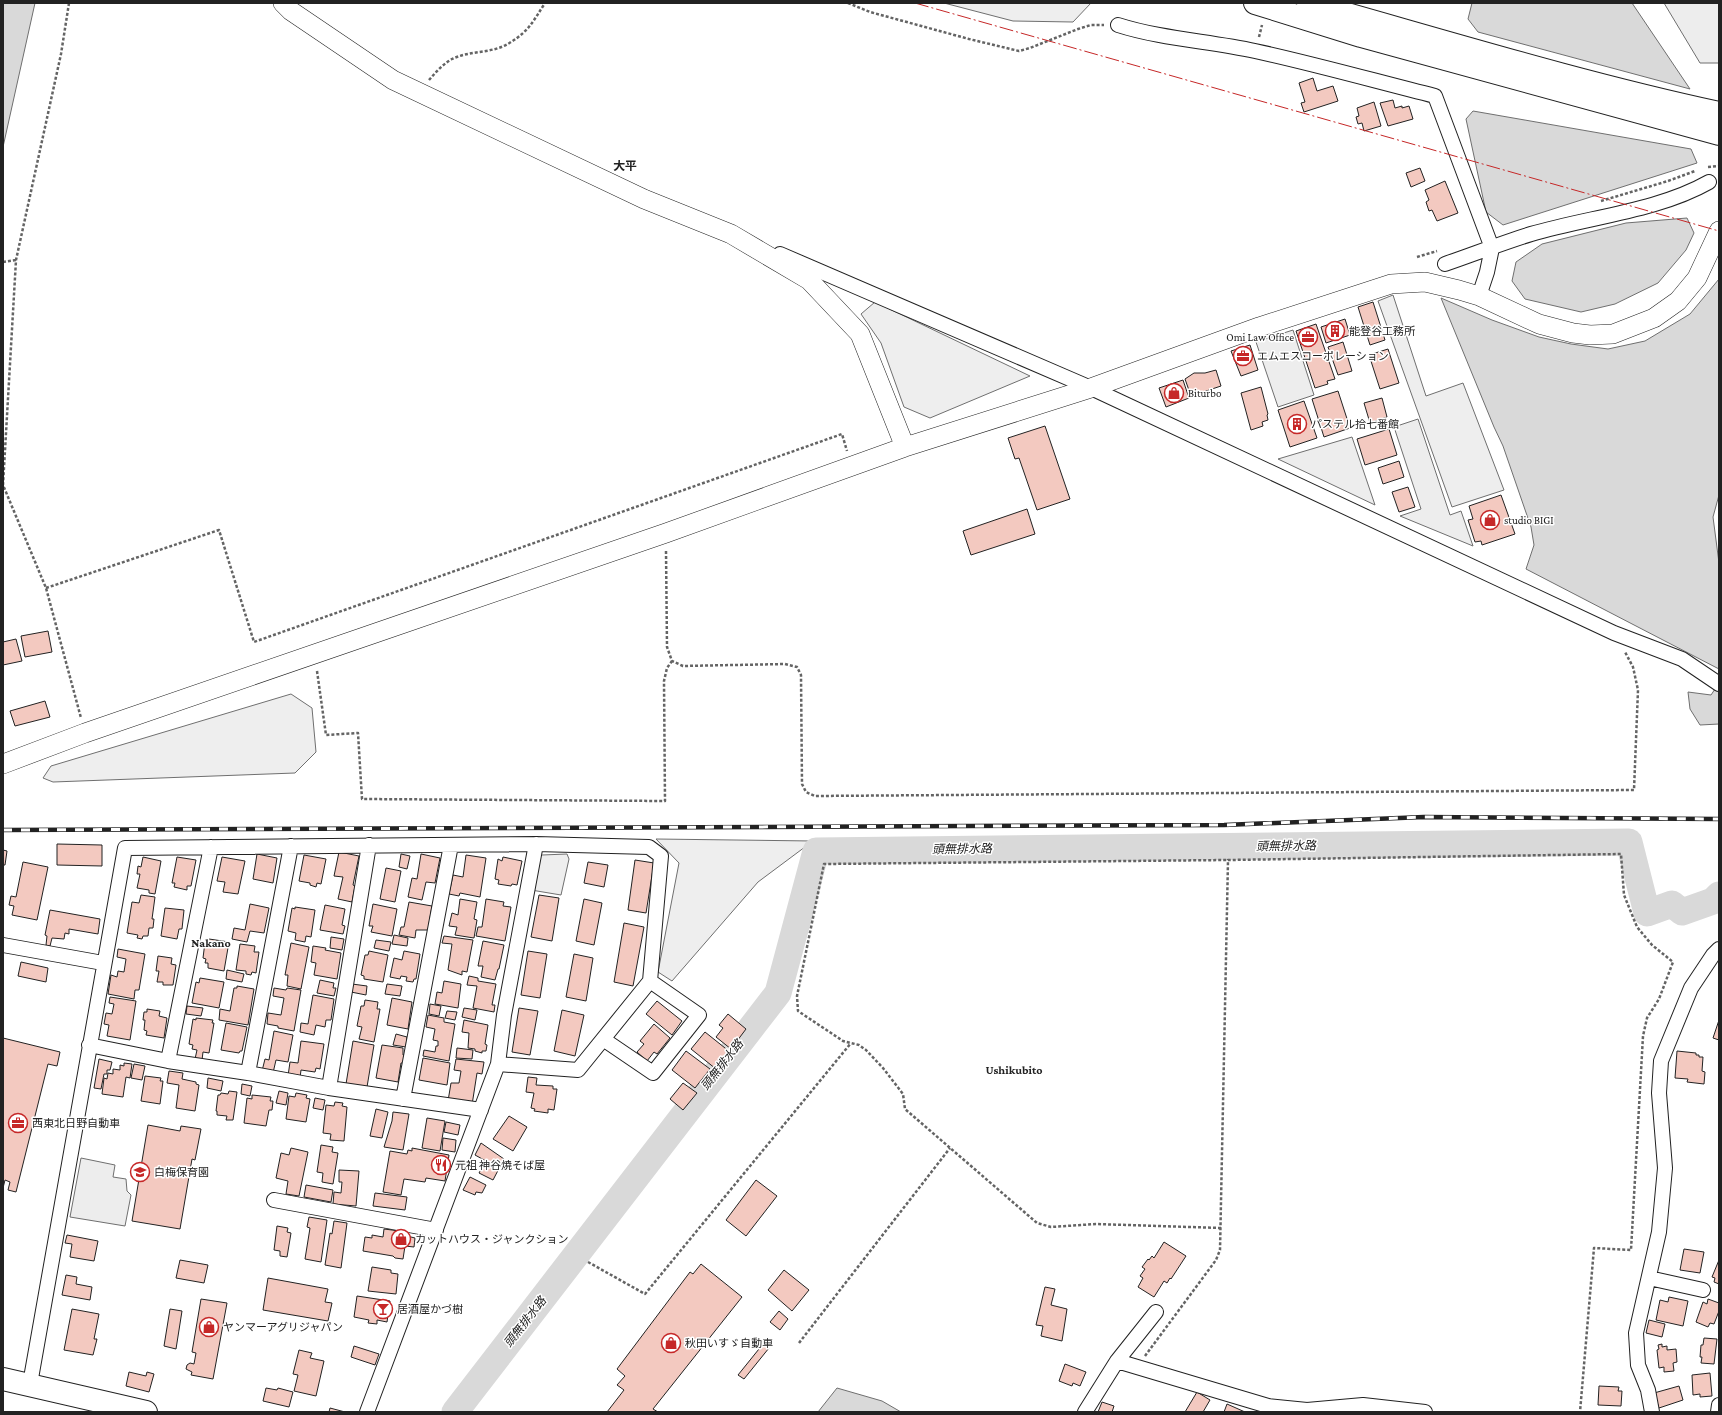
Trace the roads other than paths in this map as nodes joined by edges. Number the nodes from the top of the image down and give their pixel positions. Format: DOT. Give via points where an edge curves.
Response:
graph roads {
  1 [pos="282,3"];
  2 [pos="1255,3"];
  3 [pos="1308,3"];
  4 [pos="1118,25"];
  5 [pos="1719,112"];
  6 [pos="1719,134"];
  7 [pos="1709,182"];
  8 [pos="1719,231"];
  9 [pos="731,234"];
  10 [pos="1492,248"];
  11 [pos="1445,264"];
  12 [pos="1479,296"];
  13 [pos="1091,388"];
  14 [pos="905,447"];
  15 [pos="1719,684"];
  16 [pos="3,764"];
  17 [pos="536,844"];
  18 [pos="369,845"];
  19 [pos="452,845"];
  20 [pos="291,846"];
  21 [pos="211,847"];
  22 [pos="3,945"];
  23 [pos="1719,949"];
  24 [pos="103,963"];
  25 [pos="650,981"];
  26 [pos="603,1039"];
  27 [pos="89,1045"];
  28 [pos="168,1061"];
  29 [pos="498,1064"];
  30 [pos="248,1073"];
  31 [pos="329,1088"];
  32 [pos="403,1099"];
  33 [pos="481,1110"];
  34 [pos="274,1200"];
  35 [pos="436,1230"];
  36 [pos="1649,1278"];
  37 [pos="1703,1290"];
  38 [pos="1156,1312"];
  39 [pos="1117,1361"];
  40 [pos="3,1379"];
  41 [pos="30,1384"];
  42 [pos="1719,1405"];
  43 [pos="146,1412"];
  44 [pos="367,1412"];
  45 [pos="1085,1412"];
  46 [pos="1425,1412"];
  47 [pos="1652,1412"];
  48 [pos="1718,1412"];
  1 -- 9 [label="street" via="393,80 644,199"];
  2 -- 6 [label="highway" via="1361,36"];
  3 -- 5 [label="highway" via="1584,80"];
  4 -- 10 [label="street" via="1141,32 1255,51 1435,96"];
  7 -- 10 [label="street" via="1660,202 1531,234"];
  8 -- 12 [label="street" via="1697,278 1678,301 1654,318 1613,334 1573,333 1539,324"];
  9 -- 13 [label="street"];
  9 -- 14 [label="street" via="809,280 860,334"];
  10 -- 11 [label="street"];
  10 -- 12 [label="street" via="1488,272"];
  12 -- 13 [label="street" via="1425,282 1391,284 1259,327"];
  13 -- 14 [label="street"];
  13 -- 15 [label="street" via="1614,633 1682,659"];
  14 -- 16 [label="street"];
  17 -- 19 [label="street"];
  17 -- 25 [label="street" via="649,847 661,856"];
  17 -- 29 [label="street" via="504,1015"];
  18 -- 19 [label="street"];
  18 -- 20 [label="street"];
  18 -- 31 [label="street"];
  19 -- 32 [label="street"];
  20 -- 21 [label="street"];
  20 -- 30 [label="street"];
  21 -- 24 [label="street" via="125,848"];
  21 -- 28 [label="street"];
  22 -- 24 [label="street"];
  23 -- 36 [label="street" via="1691,988 1661,1061 1659,1092 1665,1168 1659,1232"];
  24 -- 27 [label="street"];
  25 -- 26 [label="street"];
  25 -- 26 [label="street" via="699,1015 653,1073"];
  26 -- 29 [label="street" via="578,1070"];
  27 -- 28 [label="street"];
  27 -- 41 [label="street"];
  28 -- 30 [label="street"];
  29 -- 33 [label="street"];
  30 -- 31 [label="street"];
  31 -- 32 [label="street"];
  32 -- 33 [label="street"];
  33 -- 35 [label="street"];
  34 -- 35 [label="street"];
  35 -- 44 [label="street"];
  36 -- 37 [label="street"];
  36 -- 47 [label="street" via="1636,1333 1638,1365 1648,1390"];
  38 -- 39 [label="street"];
  39 -- 45 [label="street"];
  39 -- 46 [label="street" via="1268,1406 1306,1410 1363,1405"];
  40 -- 41 [label="highway"];
  41 -- 43 [label="highway"];
  42 -- 48 [label="street"];
}
